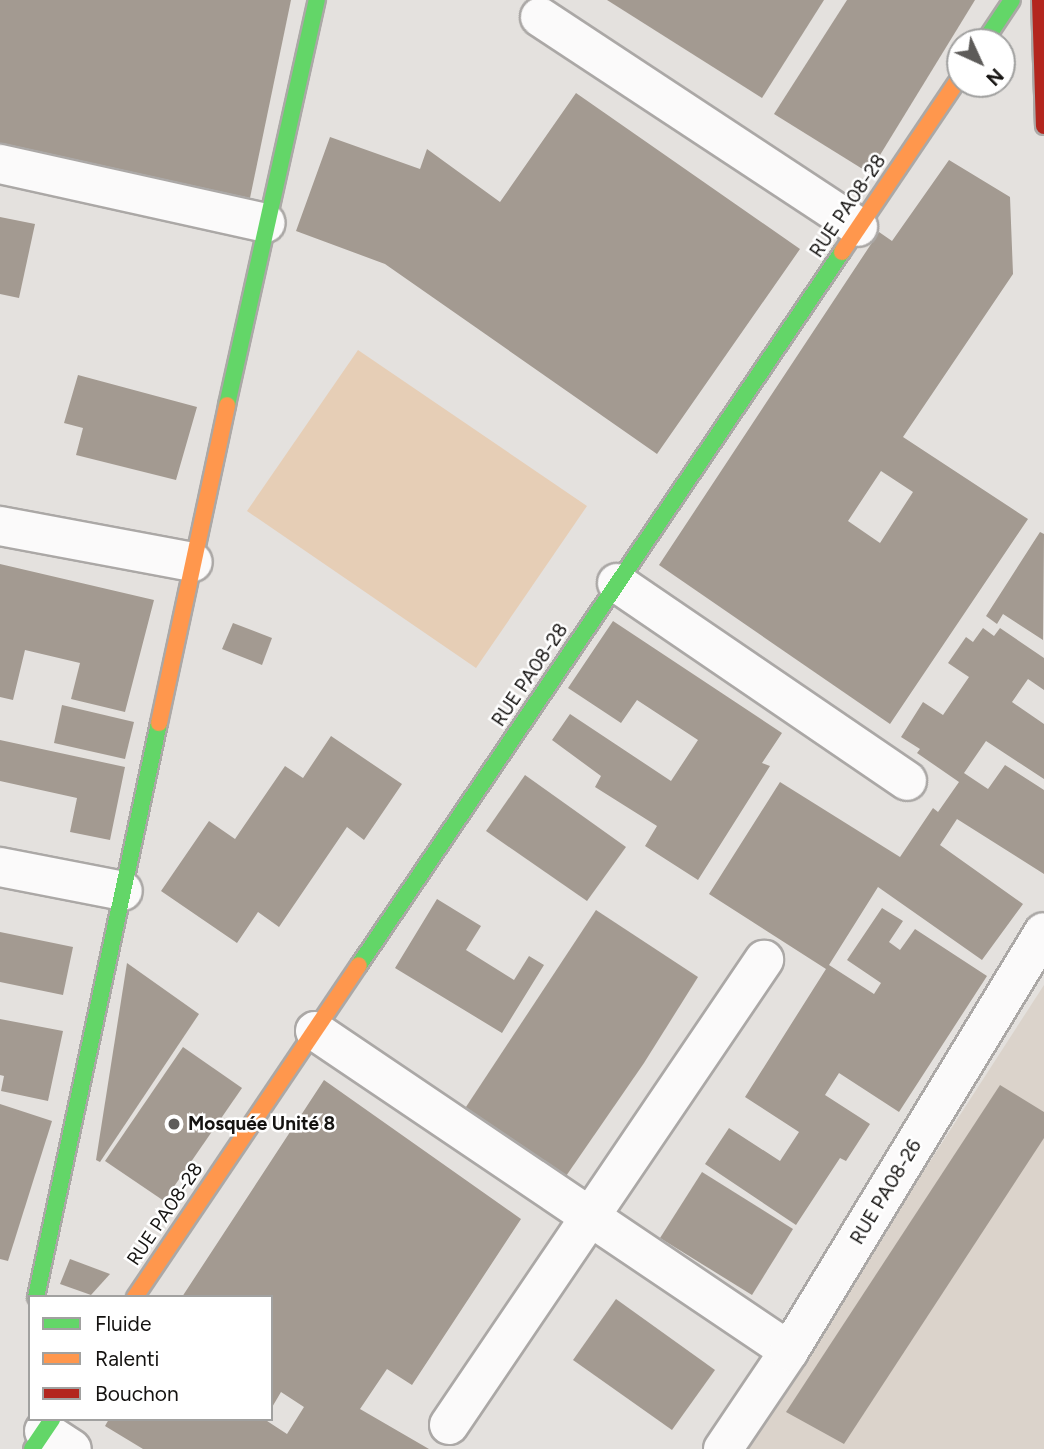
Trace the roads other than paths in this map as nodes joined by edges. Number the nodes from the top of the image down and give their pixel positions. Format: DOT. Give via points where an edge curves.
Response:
graph roads {
  1 [pos="317,0"];
  2 [pos="1012,0"];
  3 [pos="1040,0"];
  4 [pos="540,17"];
  5 [pos="993,28"];
  6 [pos="946,98"];
  7 [pos="1044,125"];
  8 [pos="0,164"];
  9 [pos="265,223"];
  10 [pos="858,228"];
  11 [pos="0,526"];
  12 [pos="193,562"];
  13 [pos="617,583"];
  14 [pos="907,781"];
  15 [pos="0,867"];
  16 [pos="123,891"];
  17 [pos="1044,932"];
  18 [pos="764,960"];
  19 [pos="315,1031"];
  20 [pos="591,1217"];
  21 [pos="36,1295"];
  22 [pos="136,1295"];
  23 [pos="789,1351"];
  24 [pos="449,1425"];
  25 [pos="723,1449"];
  1 -- 9 [label="street"];
  2 -- 5 [label="street"];
  3 -- 7 [label="street"];
  4 -- 10 [label="street"];
  6 -- 10 [label="street, RUE PA08-28"];
  8 -- 9 [label="street"];
  9 -- 12 [label="street"];
  10 -- 13 [label="street, RUE PA08-28"];
  11 -- 12 [label="street"];
  12 -- 16 [label="street"];
  13 -- 14 [label="street"];
  13 -- 19 [label="street, RUE PA08-28"];
  15 -- 16 [label="street"];
  16 -- 21 [label="street"];
  17 -- 23 [label="street, RUE PA08-26"];
  18 -- 20 [label="street"];
  19 -- 20 [label="street"];
  19 -- 22 [label="street, RUE PA08-28"];
  20 -- 23 [label="street"];
  20 -- 24 [label="street"];
  23 -- 25 [label="street, RUE PA08-26"];
}
